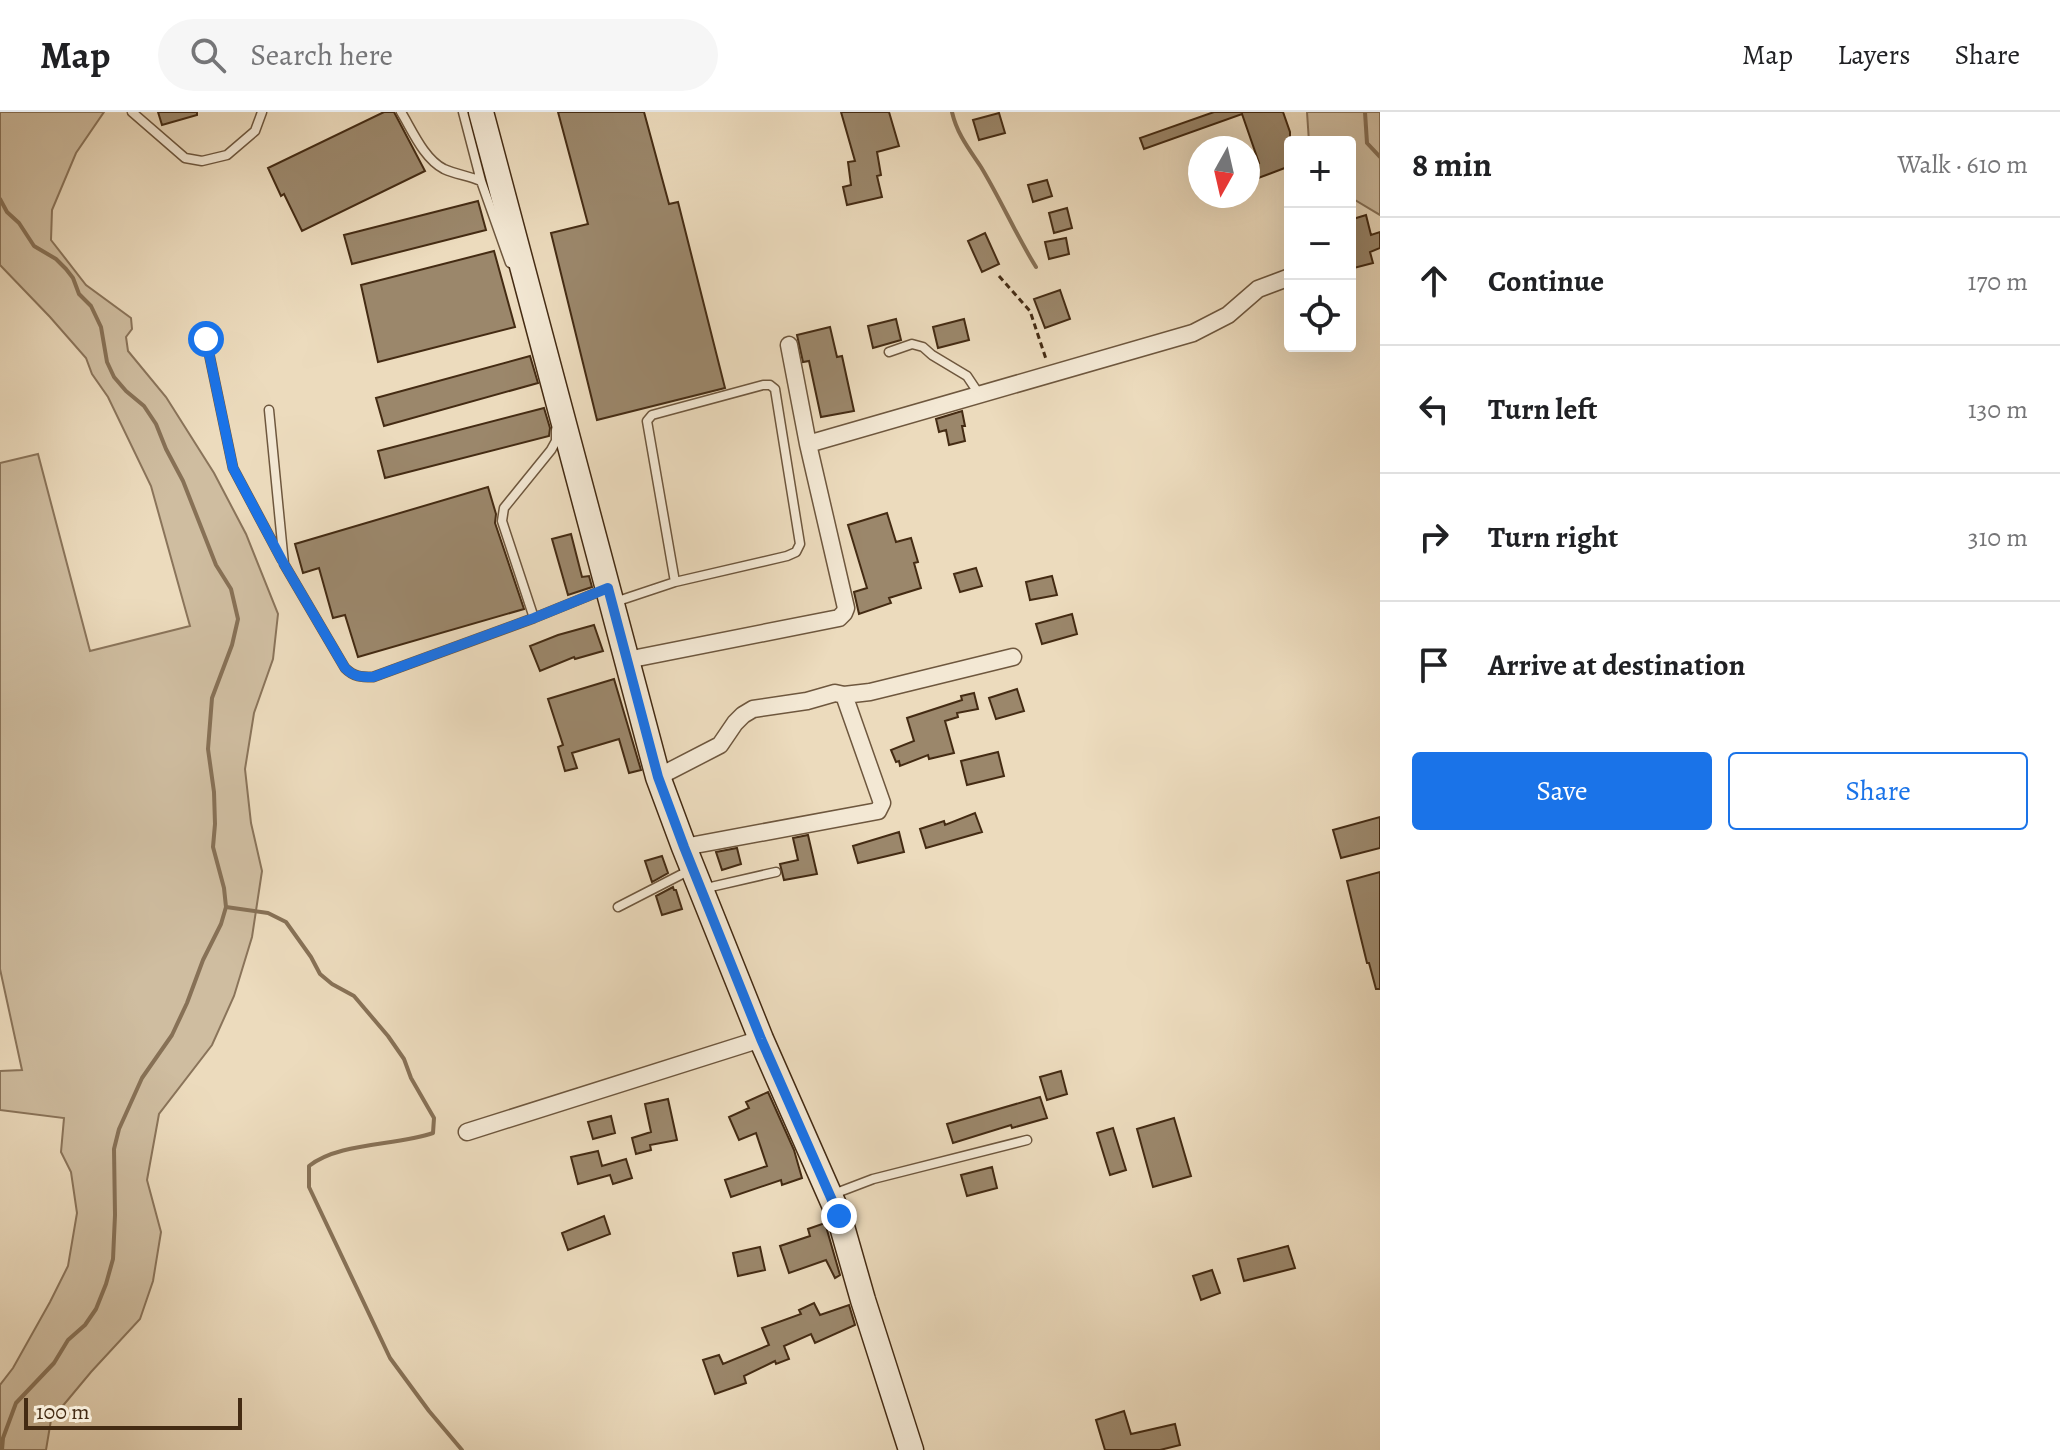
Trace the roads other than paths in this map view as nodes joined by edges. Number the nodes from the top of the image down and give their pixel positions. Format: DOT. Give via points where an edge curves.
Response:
graph roads {
  1 [pos="132,112"];
  2 [pos="262,112"];
  3 [pos="401,112"];
  4 [pos="463,112"];
  5 [pos="481,112"];
  6 [pos="481,181"];
  7 [pos="512,270"];
  8 [pos="1284,279"];
  9 [pos="517,285"];
  10 [pos="206,339"];
  11 [pos="789,345"];
  12 [pos="889,352"];
  13 [pos="979,395"];
  14 [pos="269,410"];
  15 [pos="808,444"];
  16 [pos="284,564"];
  17 [pos="675,582"];
  18 [pos="610,596"];
  19 [pos="534,618"];
  20 [pos="1013,657"];
  21 [pos="627,660"];
  22 [pos="844,695"];
  23 [pos="658,777"];
  24 [pos="692,868"];
  25 [pos="776,872"];
  26 [pos="618,907"];
  27 [pos="761,1039"];
  28 [pos="467,1132"];
  29 [pos="1027,1140"];
  30 [pos="830,1195"];
  31 [pos="911,1450"];
  1 -- 2 [label="lane" via="185,158 202,161 227,155 255,131"];
  3 -- 6 [label="lane" via="425,153 442,168"];
  4 -- 6 [label="lane"];
  5 -- 18 [label="street"];
  6 -- 7 [label="lane"];
  8 -- 13 [label="street" via="1258,289 1228,315 1193,333"];
  9 -- 19 [label="lane" via="556,430 551,450 502,514"];
  10 -- 16 [label="lane" via="233,468"];
  11 -- 15 [label="street"];
  12 -- 13 [label="lane" via="912,344 923,347 967,376"];
  13 -- 15 [label="street"];
  14 -- 16 [label="lane"];
  15 -- 21 [label="street" via="844,613"];
  16 -- 19 [label="lane" via="345,668 359,677 373,677"];
  17 -- 17 [label="lane" via="787,556 800,544 775,389 770,385 652,415 647,421"];
  17 -- 18 [label="lane"];
  18 -- 19 [label="lane"];
  18 -- 21 [label="street"];
  20 -- 22 [label="street"];
  21 -- 23 [label="street"];
  22 -- 23 [label="street" via="753,709 720,745"];
  22 -- 24 [label="street" via="882,803 878,811"];
  23 -- 24 [label="street"];
  24 -- 25 [label="lane"];
  24 -- 26 [label="lane"];
  24 -- 27 [label="street"];
  27 -- 28 [label="street"];
  27 -- 30 [label="street"];
  29 -- 30 [label="lane"];
  30 -- 31 [label="street"];
}
